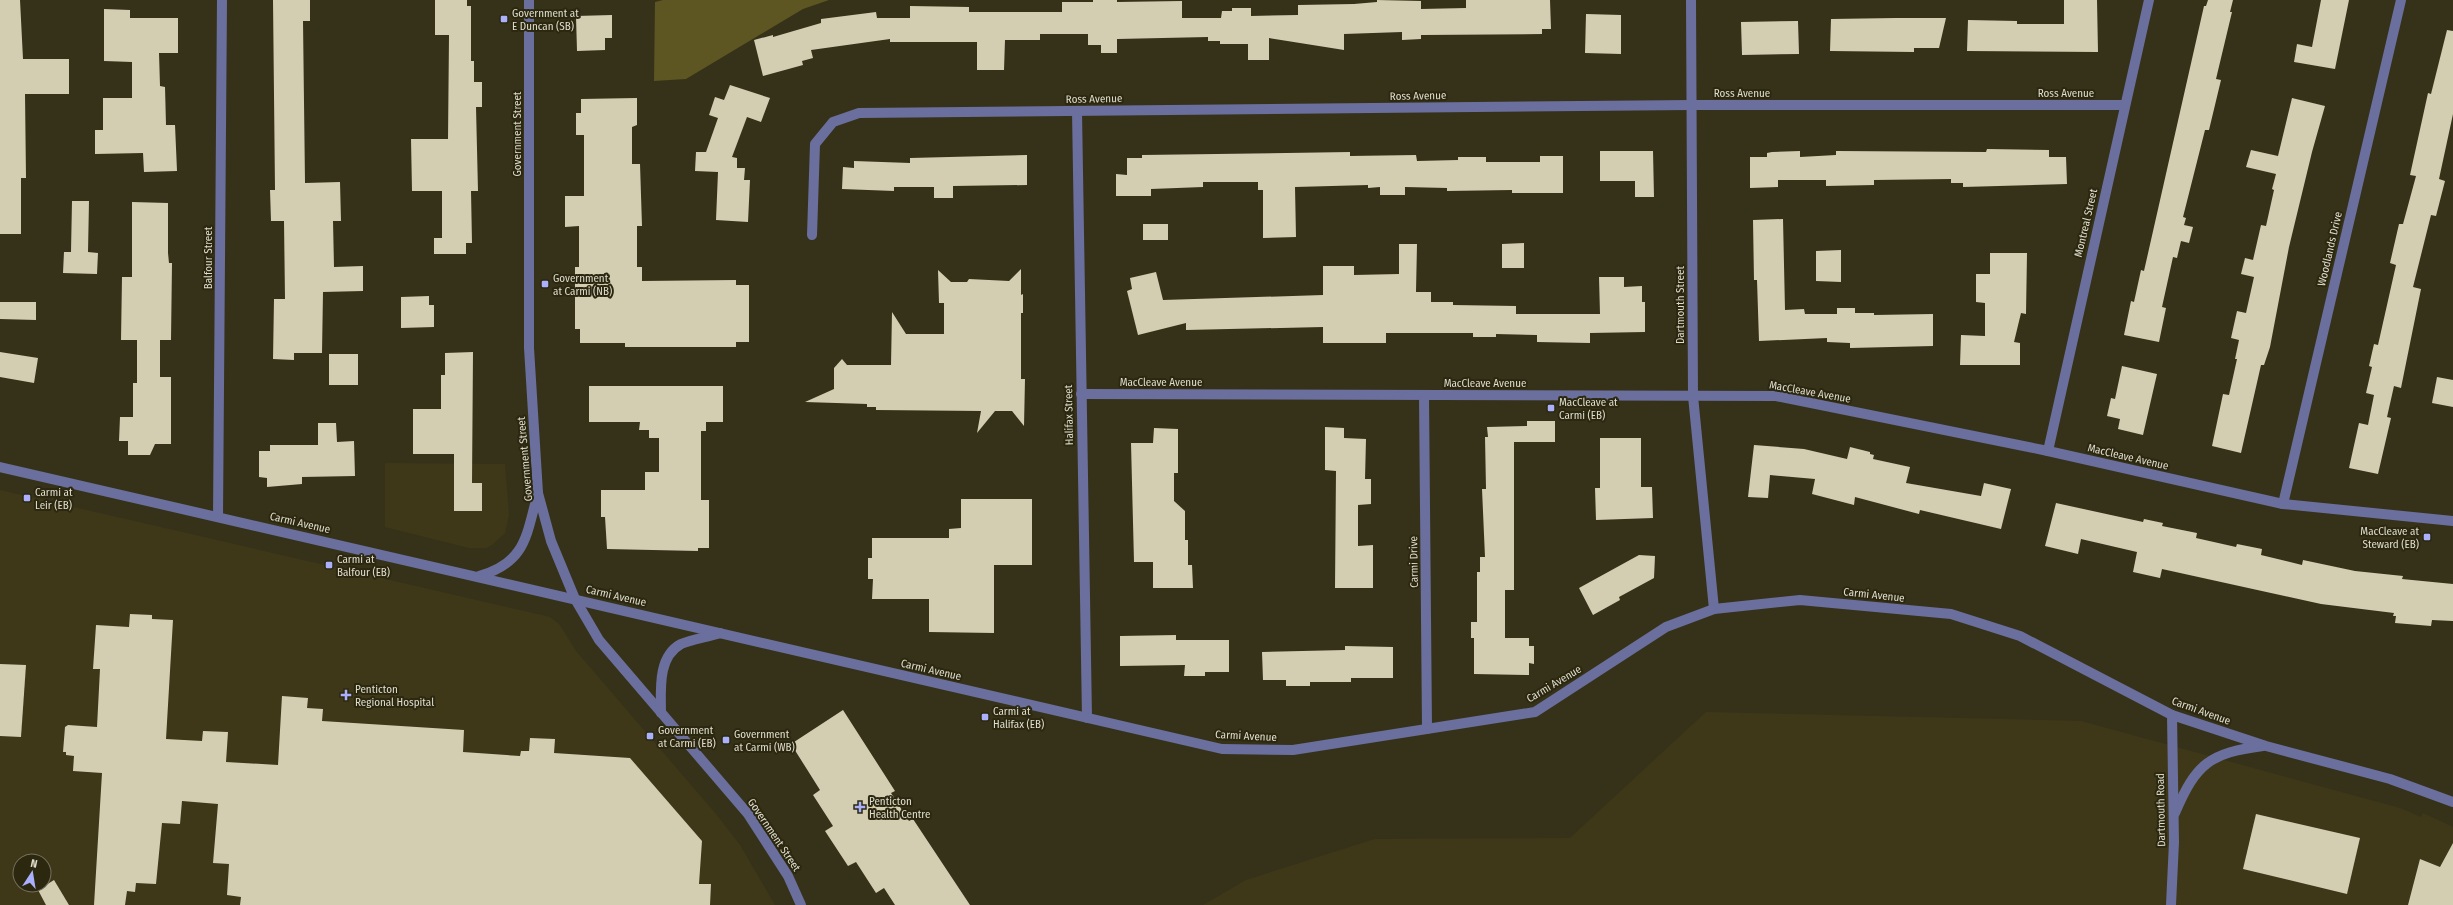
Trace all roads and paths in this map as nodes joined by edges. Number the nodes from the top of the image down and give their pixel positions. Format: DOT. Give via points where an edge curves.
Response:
graph roads {
  1 [pos="222,0"];
  2 [pos="529,0"];
  3 [pos="1691,0"];
  4 [pos="2149,0"];
  5 [pos="2401,0"];
  6 [pos="2125,104"];
  7 [pos="1691,105"];
  8 [pos="1077,111"];
  9 [pos="812,235"];
  10 [pos="1081,394"];
  11 [pos="1424,395"];
  12 [pos="1693,396"];
  13 [pos="2048,451"];
  14 [pos="0,467"];
  15 [pos="538,493"];
  16 [pos="2283,504"];
  17 [pos="218,517"];
  18 [pos="2453,521"];
  19 [pos="477,577"];
  20 [pos="575,599"];
  21 [pos="1714,609"];
  22 [pos="721,633"];
  23 [pos="662,713"];
  24 [pos="2172,715"];
  25 [pos="1087,718"];
  26 [pos="1427,729"];
  27 [pos="2266,746"];
  28 [pos="2453,802"];
  29 [pos="2174,817"];
  30 [pos="801,905"];
  31 [pos="2172,905"];
  1 -- 17 [label="street, Balfour Street"];
  2 -- 15 [label="street, Government Street" via="529,348"];
  3 -- 7 [label="street, Dartmouth Street"];
  4 -- 6 [label="street, Montreal Street"];
  5 -- 16 [label="street, Woodlands Drive"];
  6 -- 7 [label="street, Ross Avenue"];
  6 -- 13 [label="street, Montreal Street"];
  7 -- 8 [label="street, Ross Avenue"];
  7 -- 12 [label="street, Dartmouth Street"];
  8 -- 9 [label="street, Ross Avenue" via="859,113 833,122 815,144"];
  8 -- 10 [label="street, Halifax Street"];
  10 -- 11 [label="street, MacCleave Avenue"];
  10 -- 25 [label="street, Halifax Street"];
  11 -- 12 [label="street, MacCleave Avenue"];
  11 -- 26 [label="street, Carmi Drive"];
  12 -- 13 [label="street, MacCleave Avenue" via="1776,396"];
  12 -- 21 [label="street, Dartmouth Street"];
  13 -- 16 [label="street, MacCleave Avenue"];
  14 -- 17 [label="street, Carmi Avenue"];
  15 -- 19 [label="street" via="523,548 506,565"];
  15 -- 20 [label="street, Government Street" via="551,541"];
  16 -- 18 [label="street, MacCleave Avenue"];
  17 -- 19 [label="street, Carmi Avenue"];
  19 -- 20 [label="street, Carmi Avenue"];
  20 -- 22 [label="street, Carmi Avenue"];
  20 -- 23 [label="street, Government Street" via="599,640"];
  21 -- 24 [label="street, Carmi Avenue" via="1800,600 1951,614 2020,636"];
  21 -- 26 [label="street, Carmi Avenue" via="1666,627 1535,712"];
  22 -- 23 [label="street" via="681,644 671,652 660,683"];
  22 -- 25 [label="street, Carmi Avenue"];
  23 -- 30 [label="street, Government Street" via="748,814 788,876"];
  24 -- 27 [label="street, Carmi Avenue"];
  24 -- 29 [label="street, Dartmouth Road"];
  25 -- 26 [label="street, Carmi Avenue" via="1222,749 1293,750"];
  27 -- 28 [label="street, Carmi Avenue" via="2390,779"];
  27 -- 29 [label="street" via="2239,750 2210,760 2188,784"];
  29 -- 31 [label="street, Dartmouth Road"];
}
